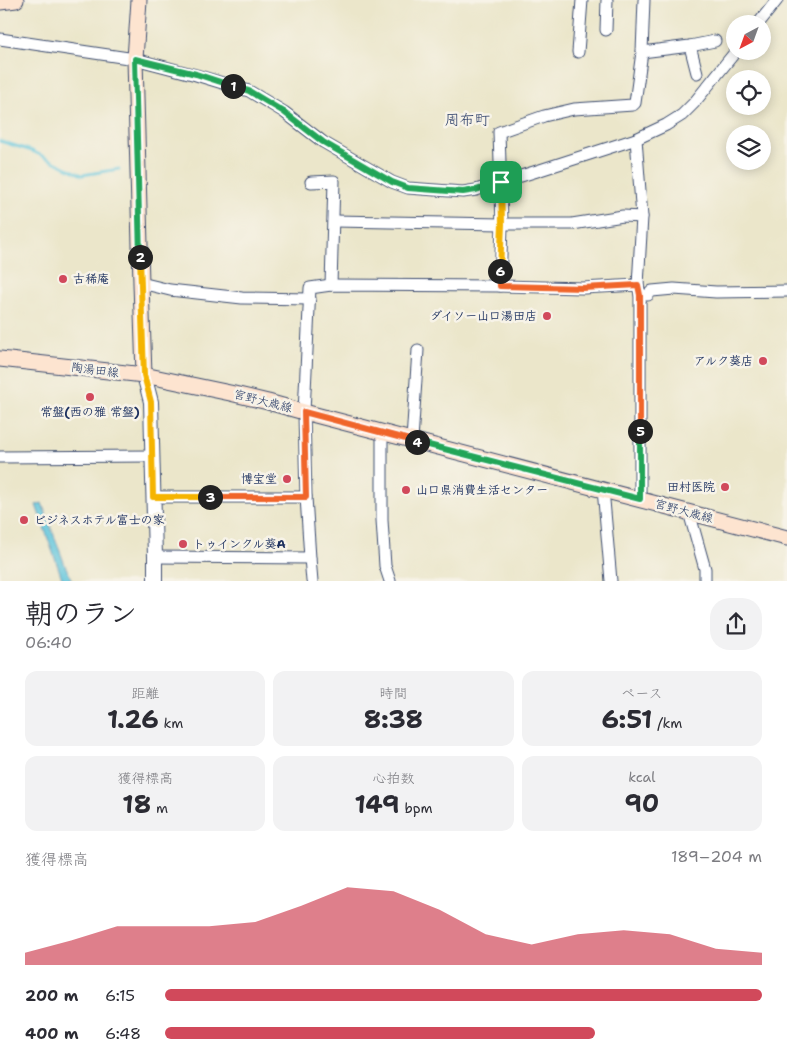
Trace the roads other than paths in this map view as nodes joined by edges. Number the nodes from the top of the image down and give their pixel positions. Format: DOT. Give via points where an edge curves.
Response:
graph roads {
  1 [pos="16,0"];
  2 [pos="139,0"];
  3 [pos="582,0"];
  4 [pos="608,0"];
  5 [pos="644,0"];
  6 [pos="777,0"];
  7 [pos="0,2"];
  8 [pos="765,15"];
  9 [pos="606,30"];
  10 [pos="0,39"];
  11 [pos="715,41"];
  12 [pos="690,46"];
  13 [pos="578,52"];
  14 [pos="642,52"];
  15 [pos="135,59"];
  16 [pos="729,60"];
  17 [pos="697,73"];
  18 [pos="636,139"];
  19 [pos="311,182"];
  20 [pos="501,182"];
  21 [pos="642,217"];
  22 [pos="334,221"];
  23 [pos="502,224"];
  24 [pos="141,283"];
  25 [pos="331,285"];
  26 [pos="500,286"];
  27 [pos="639,290"];
  28 [pos="787,291"];
  29 [pos="310,299"];
  30 [pos="418,350"];
  31 [pos="0,359"];
  32 [pos="144,375"];
  33 [pos="304,412"];
  34 [pos="382,432"];
  35 [pos="412,440"];
  36 [pos="0,456"];
  37 [pos="152,456"];
  38 [pos="603,489"];
  39 [pos="153,497"];
  40 [pos="306,497"];
  41 [pos="640,499"];
  42 [pos="688,512"];
  43 [pos="787,538"];
  44 [pos="155,556"];
  45 [pos="310,558"];
  46 [pos="155,581"];
  47 [pos="312,581"];
  48 [pos="390,581"];
  49 [pos="611,581"];
  50 [pos="705,581"];
  1 -- 7 [label="main road"];
  2 -- 15 [label="main road"];
  3 -- 13 [label="street"];
  4 -- 9 [label="street"];
  5 -- 14 [label="street"];
  6 -- 8 [label="street"];
  10 -- 15 [label="street"];
  11 -- 12 [label="street"];
  12 -- 14 [label="street"];
  12 -- 17 [label="street"];
  14 -- 20 [label="street" via="633,105 574,109 498,132"];
  15 -- 20 [label="street" via="249,91 284,112 323,142 408,188 463,192"];
  15 -- 24 [label="main road"];
  16 -- 18 [label="street" via="682,115"];
  18 -- 20 [label="street"];
  18 -- 21 [label="street"];
  19 -- 22 [label="street" via="334,182"];
  20 -- 23 [label="street"];
  21 -- 23 [label="street" via="623,216 572,224"];
  21 -- 27 [label="street"];
  22 -- 23 [label="street"];
  22 -- 25 [label="street"];
  23 -- 26 [label="street"];
  24 -- 29 [label="street" via="170,290 242,298"];
  24 -- 32 [label="main road"];
  25 -- 26 [label="street"];
  25 -- 29 [label="street" via="310,288"];
  26 -- 27 [label="street"];
  27 -- 28 [label="street" via="648,295 652,291 674,289"];
  27 -- 41 [label="street"];
  29 -- 33 [label="street"];
  30 -- 35 [label="street"];
  31 -- 32 [label="main road, 陶湯田線"];
  32 -- 33 [label="main road, 宮野大歳線"];
  32 -- 37 [label="street" via="151,402"];
  33 -- 34 [label="main road, 宮野大歳線"];
  33 -- 40 [label="street"];
  34 -- 35 [label="main road, 宮野大歳線"];
  34 -- 48 [label="street" via="382,520"];
  35 -- 38 [label="main road, 宮野大歳線"];
  36 -- 37 [label="street"];
  37 -- 39 [label="street"];
  38 -- 41 [label="main road, 宮野大歳線"];
  38 -- 49 [label="street"];
  39 -- 40 [label="street"];
  39 -- 44 [label="street"];
  40 -- 45 [label="street"];
  41 -- 42 [label="main road, 宮野大歳線"];
  42 -- 43 [label="main road, 宮野大歳線"];
  42 -- 50 [label="street" via="705,570"];
  44 -- 45 [label="street"];
  44 -- 46 [label="street"];
  45 -- 47 [label="street"];
}
